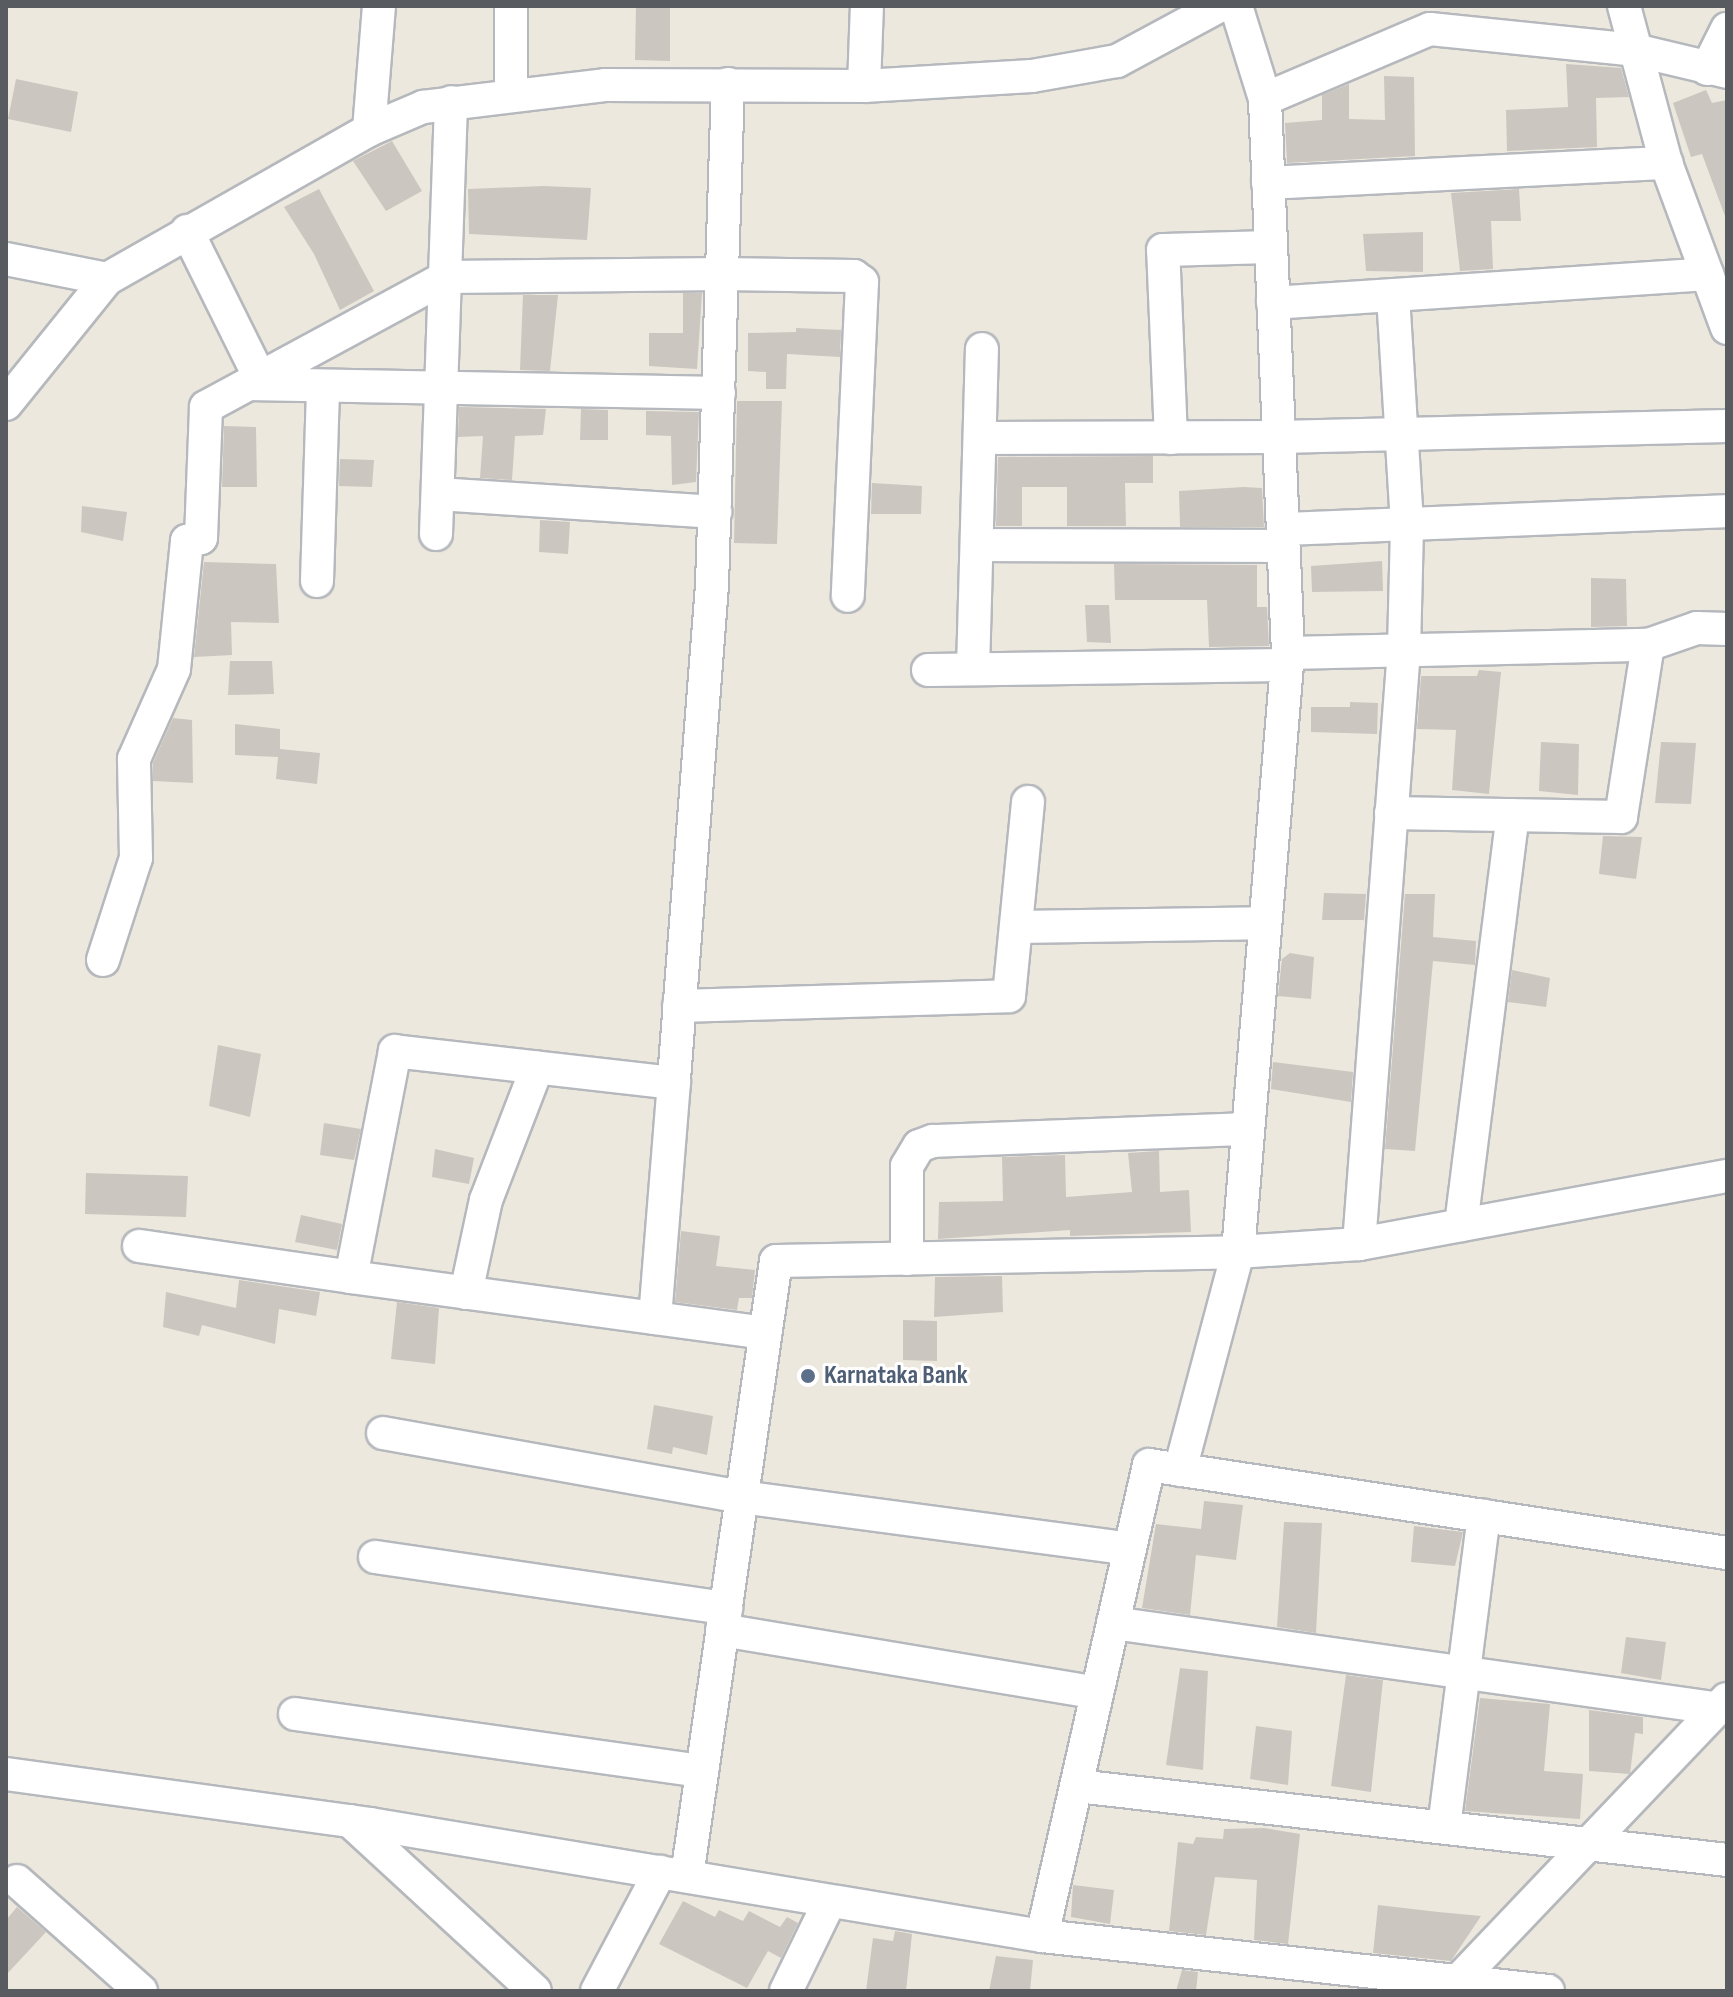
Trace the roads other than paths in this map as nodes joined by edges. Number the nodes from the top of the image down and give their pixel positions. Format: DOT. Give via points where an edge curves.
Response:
graph roads {
  1 [pos="379,6"];
  2 [pos="511,6"];
  3 [pos="867,6"];
  4 [pos="1219,6"];
  5 [pos="1236,6"];
  6 [pos="1624,6"];
  7 [pos="1727,29"];
  8 [pos="1635,50"];
  9 [pos="1717,70"];
  10 [pos="728,84"];
  11 [pos="864,86"];
  12 [pos="511,95"];
  13 [pos="1265,99"];
  14 [pos="451,102"];
  15 [pos="369,130"];
  16 [pos="1666,163"];
  17 [pos="1268,183"];
  18 [pos="178,235"];
  19 [pos="1271,247"];
  20 [pos="6,259"];
  21 [pos="114,274"];
  22 [pos="722,274"];
  23 [pos="1707,274"];
  24 [pos="446,277"];
  25 [pos="1393,295"];
  26 [pos="1273,303"];
  27 [pos="1727,328"];
  28 [pos="982,349"];
  29 [pos="256,381"];
  30 [pos="323,386"];
  31 [pos="441,387"];
  32 [pos="719,393"];
  33 [pos="7,402"];
  34 [pos="1727,426"];
  35 [pos="1403,434"];
  36 [pos="1279,437"];
  37 [pos="980,438"];
  38 [pos="1171,438"];
  39 [pos="438,494"];
  40 [pos="1727,511"];
  41 [pos="715,512"];
  42 [pos="1407,524"];
  43 [pos="436,534"];
  44 [pos="1283,538"];
  45 [pos="978,545"];
  46 [pos="317,581"];
  47 [pos="848,596"];
  48 [pos="1727,629"];
  49 [pos="1648,645"];
  50 [pos="1404,650"];
  51 [pos="1287,659"];
  52 [pos="973,669"];
  53 [pos="928,670"];
  54 [pos="1028,802"];
  55 [pos="1391,813"];
  56 [pos="1513,815"];
  57 [pos="1262,923"];
  58 [pos="1016,927"];
  59 [pos="103,960"];
  60 [pos="679,1006"];
  61 [pos="537,1068"];
  62 [pos="674,1083"];
  63 [pos="1246,1129"];
  64 [pos="1727,1176"];
  65 [pos="1461,1225"];
  66 [pos="1359,1244"];
  67 [pos="139,1246"];
  68 [pos="1238,1252"];
  69 [pos="907,1259"];
  70 [pos="351,1277"];
  71 [pos="466,1293"];
  72 [pos="655,1318"];
  73 [pos="765,1333"];
  74 [pos="383,1433"];
  75 [pos="1180,1470"];
  76 [pos="741,1497"];
  77 [pos="1484,1516"];
  78 [pos="1130,1549"];
  79 [pos="1727,1553"];
  80 [pos="375,1557"];
  81 [pos="724,1619"];
  82 [pos="1113,1623"];
  83 [pos="1466,1673"];
  84 [pos="1097,1693"];
  85 [pos="1721,1703"];
  86 [pos="295,1714"];
  87 [pos="702,1771"];
  88 [pos="6,1774"];
  89 [pos="1077,1786"];
  90 [pos="350,1821"];
  91 [pos="1444,1827"];
  92 [pos="1584,1843"];
  93 [pos="1727,1860"];
  94 [pos="673,1874"];
  95 [pos="17,1881"];
  96 [pos="829,1903"];
  97 [pos="1042,1936"];
  98 [pos="1459,1980"];
  99 [pos="1407,1983"];
  100 [pos="141,1991"];
  101 [pos="535,1991"];
  102 [pos="597,1991"];
  103 [pos="786,1991"];
  104 [pos="1548,1991"];
  1 -- 15 [label="street"];
  2 -- 12 [label="street"];
  3 -- 11 [label="street"];
  4 -- 11 [label="street" via="1117,61 1004,79"];
  5 -- 13 [label="street"];
  6 -- 8 [label="street"];
  7 -- 9 [label="street"];
  8 -- 9 [label="street"];
  8 -- 13 [label="street" via="1430,29"];
  8 -- 16 [label="street"];
  10 -- 11 [label="street"];
  10 -- 12 [label="street" via="605,85"];
  10 -- 22 [label="street"];
  12 -- 14 [label="street"];
  13 -- 17 [label="street"];
  14 -- 15 [label="street"];
  14 -- 24 [label="street"];
  15 -- 18 [label="street"];
  16 -- 17 [label="street"];
  16 -- 23 [label="street"];
  17 -- 19 [label="street"];
  18 -- 21 [label="street"];
  18 -- 29 [label="street"];
  19 -- 26 [label="street"];
  19 -- 38 [label="street" via="1163,250"];
  20 -- 21 [label="street"];
  21 -- 33 [label="street"];
  22 -- 24 [label="street"];
  22 -- 32 [label="street"];
  22 -- 47 [label="street" via="854,276 862,282"];
  23 -- 25 [label="street"];
  23 -- 27 [label="street"];
  24 -- 29 [label="street"];
  24 -- 31 [label="street"];
  25 -- 26 [label="street"];
  25 -- 35 [label="street"];
  26 -- 36 [label="street"];
  28 -- 37 [label="street"];
  29 -- 30 [label="street"];
  29 -- 59 [label="street" via="215,401 202,416 201,538 187,541 174,669 134,759 136,858"];
  30 -- 31 [label="street"];
  30 -- 46 [label="street"];
  31 -- 32 [label="street"];
  31 -- 39 [label="street"];
  32 -- 41 [label="street"];
  34 -- 35 [label="street"];
  35 -- 36 [label="street"];
  35 -- 42 [label="street"];
  36 -- 38 [label="street"];
  36 -- 44 [label="street"];
  37 -- 38 [label="street"];
  37 -- 45 [label="street"];
  39 -- 41 [label="street"];
  39 -- 43 [label="street"];
  40 -- 42 [label="street"];
  41 -- 60 [label="street"];
  42 -- 44 [label="street"];
  42 -- 50 [label="street"];
  44 -- 45 [label="street"];
  44 -- 51 [label="street"];
  45 -- 52 [label="street"];
  48 -- 49 [label="street" via="1697,628"];
  49 -- 50 [label="street"];
  49 -- 56 [label="street" via="1621,817"];
  50 -- 51 [label="street"];
  50 -- 55 [label="street"];
  51 -- 52 [label="street"];
  51 -- 57 [label="street"];
  52 -- 53 [label="street"];
  54 -- 58 [label="street"];
  55 -- 56 [label="street"];
  55 -- 66 [label="street"];
  56 -- 65 [label="street"];
  57 -- 58 [label="street"];
  57 -- 63 [label="street"];
  58 -- 60 [label="street" via="1009,996"];
  60 -- 62 [label="street"];
  61 -- 62 [label="street"];
  61 -- 70 [label="street" via="395,1051"];
  61 -- 71 [label="street" via="486,1200"];
  62 -- 72 [label="street"];
  63 -- 68 [label="street"];
  63 -- 69 [label="street" via="933,1141 919,1146 907,1166"];
  64 -- 65 [label="street"];
  65 -- 66 [label="street"];
  66 -- 68 [label="street"];
  67 -- 70 [label="street"];
  68 -- 69 [label="street"];
  68 -- 75 [label="street"];
  69 -- 73 [label="street" via="776,1261"];
  70 -- 71 [label="street"];
  71 -- 72 [label="street"];
  72 -- 73 [label="street"];
  73 -- 76 [label="street"];
  74 -- 76 [label="street"];
  75 -- 77 [label="street"];
  75 -- 78 [label="street" via="1149,1465"];
  76 -- 78 [label="street"];
  76 -- 81 [label="street"];
  77 -- 79 [label="street"];
  77 -- 83 [label="street"];
  78 -- 82 [label="street"];
  80 -- 81 [label="street"];
  81 -- 84 [label="street"];
  81 -- 87 [label="street"];
  82 -- 83 [label="street"];
  82 -- 84 [label="street"];
  83 -- 85 [label="street"];
  83 -- 91 [label="street"];
  84 -- 89 [label="street"];
  85 -- 92 [label="street"];
  86 -- 87 [label="street"];
  87 -- 94 [label="street"];
  88 -- 90 [label="street"];
  89 -- 91 [label="street"];
  89 -- 97 [label="street"];
  90 -- 94 [label="street"];
  90 -- 101 [label="street"];
  91 -- 92 [label="street"];
  92 -- 93 [label="street"];
  92 -- 98 [label="street"];
  94 -- 96 [label="street"];
  94 -- 102 [label="street"];
  95 -- 100 [label="street"];
  96 -- 97 [label="street"];
  96 -- 103 [label="street"];
  97 -- 99 [label="street"];
  98 -- 99 [label="street"];
  98 -- 104 [label="street"];
}
